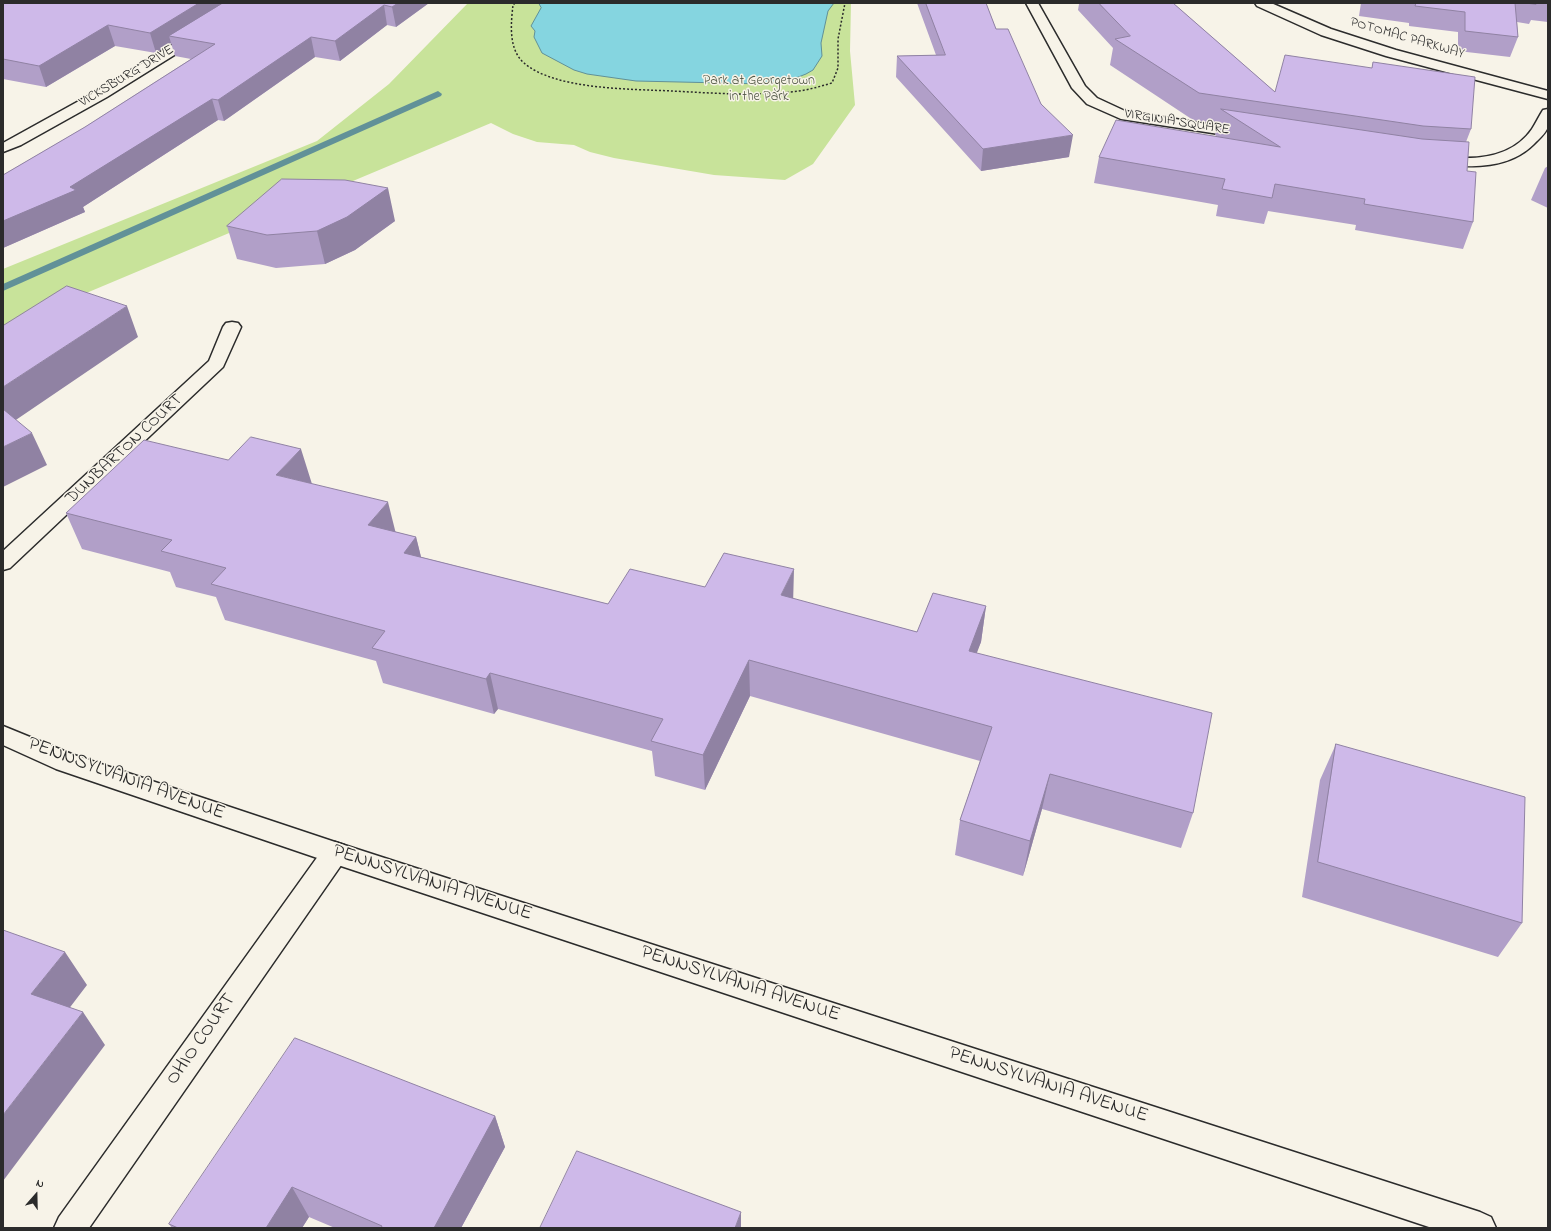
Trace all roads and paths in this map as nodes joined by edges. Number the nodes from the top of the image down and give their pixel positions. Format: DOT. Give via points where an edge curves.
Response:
graph roads {
  1 [pos="249,3"];
  2 [pos="515,3"];
  3 [pos="845,3"];
  4 [pos="1032,3"];
  5 [pos="1261,3"];
  6 [pos="1548,95"];
  7 [pos="1548,113"];
  8 [pos="1255,135"];
  9 [pos="3,148"];
  10 [pos="1420,160"];
  11 [pos="232,327"];
  12 [pos="3,563"];
  13 [pos="3,735"];
  14 [pos="335,852"];
  15 [pos="70,1228"];
  16 [pos="1480,1228"];
  1 -- 9 [label="street, VICKSBURG DRIVE" via="102,94"];
  2 -- 3 [label="path" via="512,5 511,26 514,47 523,62 541,73 576,83 617,88 772,94 812,89 832,83 838,68 838,39"];
  4 -- 8 [label="street, VIRGINIA SQUARE" via="1079,88 1092,101 1121,115"];
  5 -- 6 [label="street, POTOMAC PARKWAY" via="1326,32 1391,53"];
  7 -- 10 [label="street" via="1535,136 1524,146 1499,160 1473,163"];
  11 -- 12 [label="street, DUNBARTON COURT" via="217,363"];
  13 -- 14 [label="street, PENNSYLVANIA AVENUE" via="66,762"];
  14 -- 15 [label="street, OHIO COURT"];
  14 -- 16 [label="street, PENNSYLVANIA AVENUE"];
}
